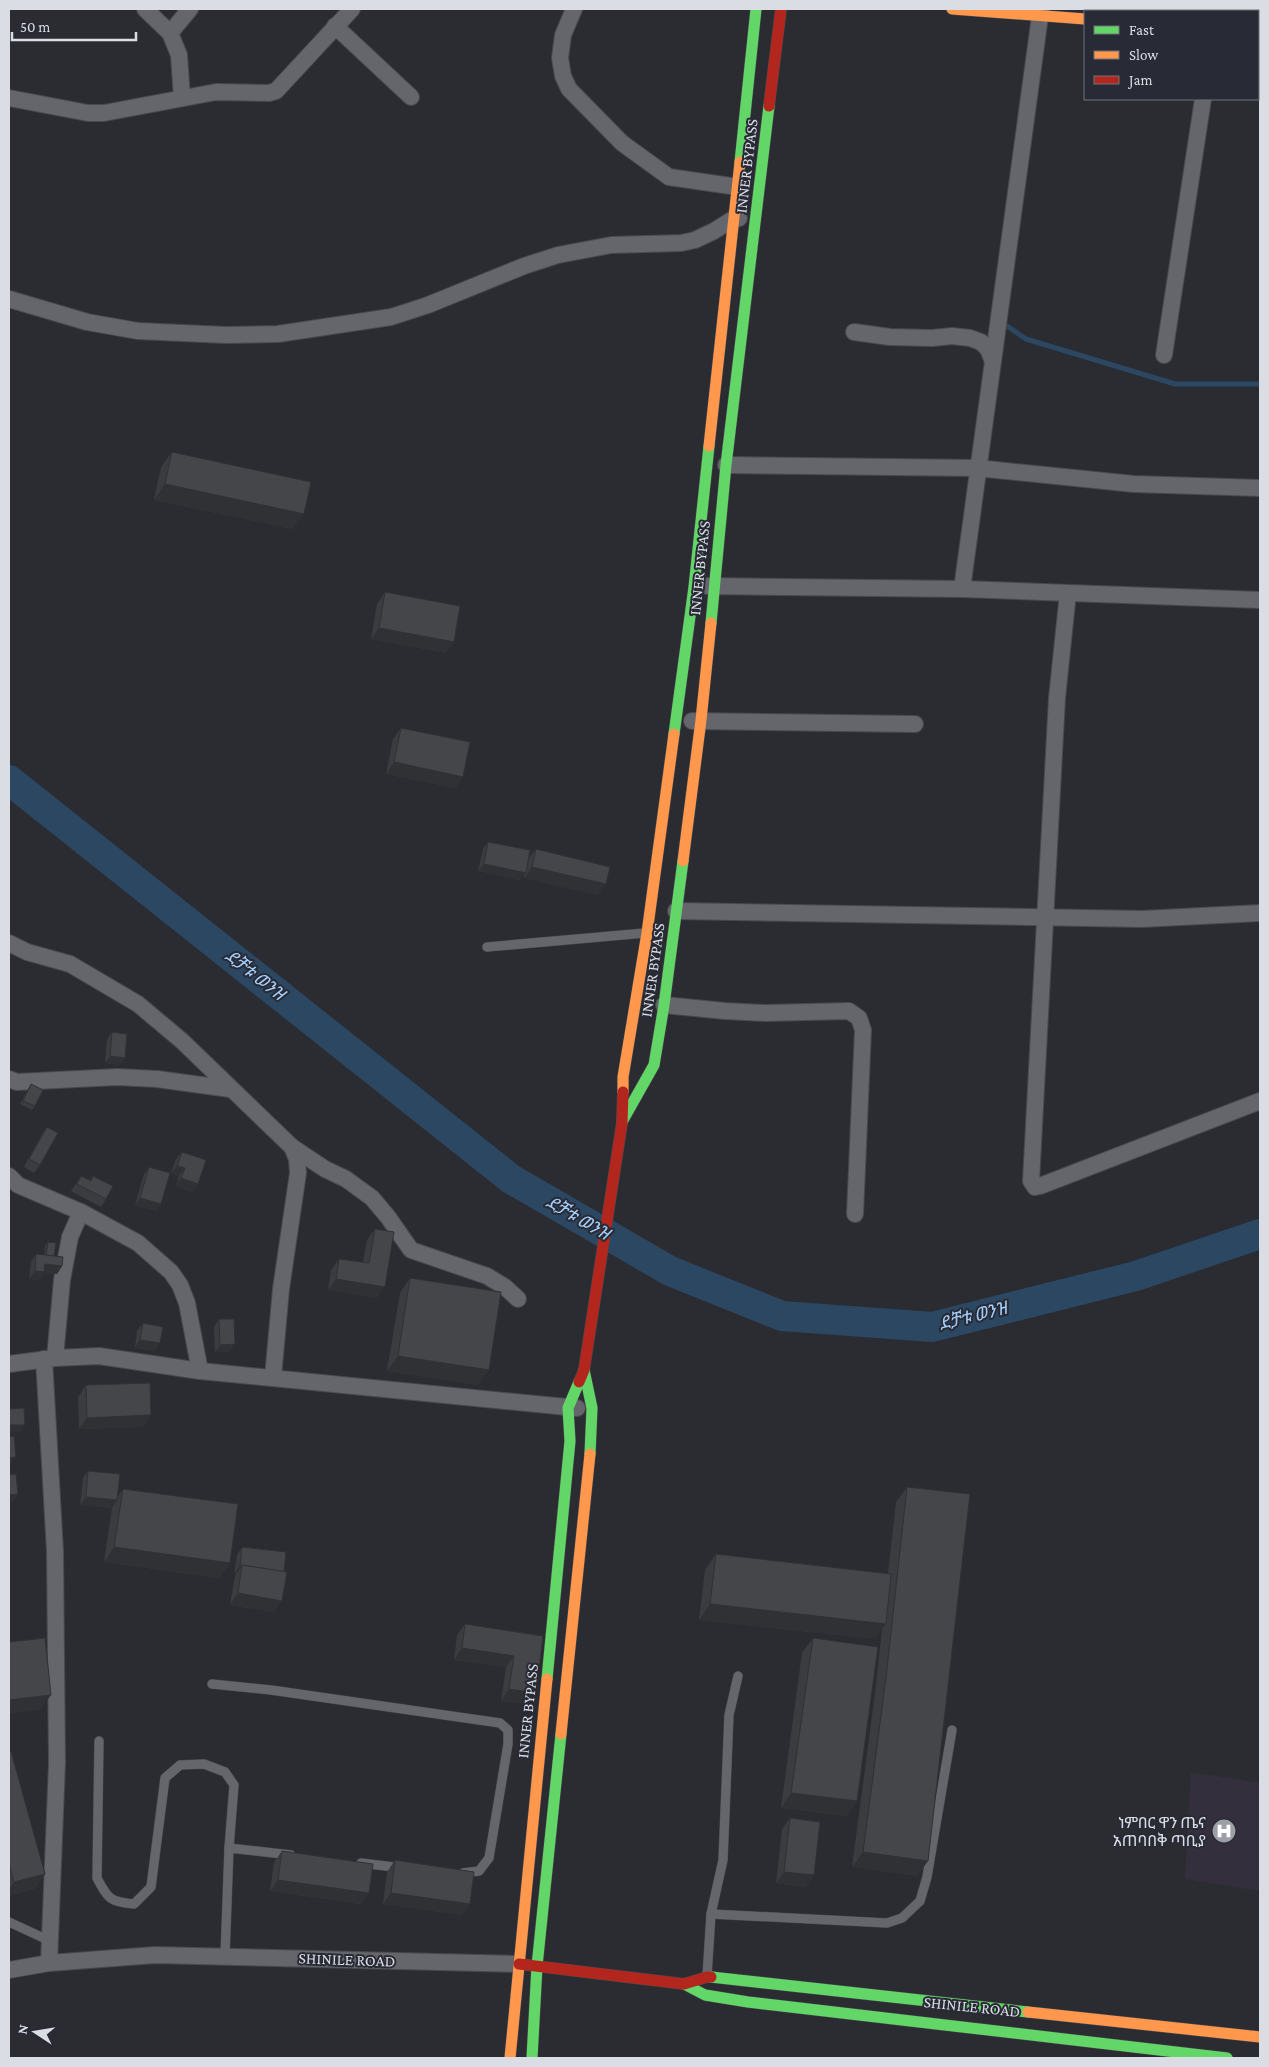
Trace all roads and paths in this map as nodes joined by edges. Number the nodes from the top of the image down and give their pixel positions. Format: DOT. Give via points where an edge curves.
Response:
graph roads {
  1 [pos="145,9"];
  2 [pos="190,9"];
  3 [pos="352,9"];
  4 [pos="574,9"];
  5 [pos="756,9"];
  6 [pos="781,9"];
  7 [pos="952,9"];
  8 [pos="1041,12"];
  9 [pos="1084,19"];
  10 [pos="335,26"];
  11 [pos="170,33"];
  12 [pos="9,98"];
  13 [pos="182,98"];
  14 [pos="411,98"];
  15 [pos="1203,100"];
  16 [pos="738,186"];
  17 [pos="756,216"];
  18 [pos="733,219"];
  19 [pos="9,299"];
  20 [pos="854,332"];
  21 [pos="1164,355"];
  22 [pos="992,359"];
  23 [pos="726,465"];
  24 [pos="977,468"];
  25 [pos="1260,488"];
  26 [pos="713,585"];
  27 [pos="694,587"];
  28 [pos="962,589"];
  29 [pos="1068,593"];
  30 [pos="1260,600"];
  31 [pos="701,720"];
  32 [pos="677,721"];
  33 [pos="915,724"];
  34 [pos="676,911"];
  35 [pos="1260,913"];
  36 [pos="1046,917"];
  37 [pos="647,933"];
  38 [pos="9,943"];
  39 [pos="487,947"];
  40 [pos="664,1005"];
  41 [pos="9,1080"];
  42 [pos="230,1089"];
  43 [pos="1260,1101"];
  44 [pos="622,1123"];
  45 [pos="292,1147"];
  46 [pos="325,1169"];
  47 [pos="9,1176"];
  48 [pos="297,1183"];
  49 [pos="82,1212"];
  50 [pos="855,1214"];
  51 [pos="518,1299"];
  52 [pos="49,1359"];
  53 [pos="9,1364"];
  54 [pos="584,1370"];
  55 [pos="200,1371"];
  56 [pos="273,1377"];
  57 [pos="568,1408"];
  58 [pos="592,1408"];
  59 [pos="738,1676"];
  60 [pos="212,1684"];
  61 [pos="952,1730"];
  62 [pos="99,1741"];
  63 [pos="229,1848"];
  64 [pos="296,1856"];
  65 [pos="354,1863"];
  66 [pos="412,1870"];
  67 [pos="451,1874"];
  68 [pos="711,1914"];
  69 [pos="9,1922"];
  70 [pos="50,1940"];
  71 [pos="225,1956"];
  72 [pos="49,1963"];
  73 [pos="519,1964"];
  74 [pos="537,1966"];
  75 [pos="9,1970"];
  76 [pos="707,1977"];
  77 [pos="684,1984"];
  78 [pos="705,1996"];
  79 [pos="1260,2037"];
  80 [pos="510,2058"];
  81 [pos="532,2058"];
  82 [pos="1227,2058"];
  1 -- 11 [label="street"];
  2 -- 11 [label="street"];
  3 -- 10 [label="street"];
  4 -- 16 [label="street" via="563,35 560,58 569,89 622,143 669,177"];
  5 -- 16 [label="main road, INNER BYPASS"];
  6 -- 17 [label="main road, INNER BYPASS"];
  7 -- 8 [label="main road"];
  8 -- 9 [label="main road"];
  8 -- 22 [label="street"];
  10 -- 13 [label="street" via="276,91 263,94 216,92"];
  10 -- 14 [label="street"];
  11 -- 13 [label="street" via="178,54"];
  12 -- 13 [label="street" via="104,113"];
  15 -- 21 [label="street"];
  16 -- 18 [label="main road, INNER BYPASS"];
  17 -- 18 [label="street"];
  17 -- 23 [label="main road, INNER BYPASS"];
  18 -- 19 [label="street" via="695,240 681,243 611,245 558,256 391,317 278,334 138,331 87,322"];
  18 -- 27 [label="main road, INNER BYPASS"];
  20 -- 22 [label="street" via="890,337 970,338 981,342"];
  22 -- 24 [label="street"];
  23 -- 24 [label="street"];
  23 -- 26 [label="main road, INNER BYPASS"];
  24 -- 25 [label="street" via="1126,484"];
  24 -- 28 [label="street"];
  26 -- 27 [label="street"];
  26 -- 28 [label="street"];
  26 -- 31 [label="main road, INNER BYPASS"];
  27 -- 32 [label="main road, INNER BYPASS"];
  28 -- 29 [label="street"];
  29 -- 30 [label="street"];
  29 -- 36 [label="street" via="1057,698"];
  31 -- 32 [label="street"];
  31 -- 33 [label="street"];
  31 -- 34 [label="main road, INNER BYPASS"];
  32 -- 37 [label="main road, INNER BYPASS"];
  34 -- 36 [label="street"];
  34 -- 40 [label="main road, INNER BYPASS"];
  35 -- 36 [label="street" via="1142,919"];
  36 -- 43 [label="street" via="1031,1182 1035,1186"];
  37 -- 39 [label="lane"];
  37 -- 44 [label="main road, INNER BYPASS" via="623,1077"];
  38 -- 42 [label="street" via="27,952 70,964 138,1004 182,1041"];
  40 -- 44 [label="main road, INNER BYPASS" via="654,1065"];
  40 -- 50 [label="street" via="725,1011 849,1011 859,1018 863,1030"];
  41 -- 42 [label="street" via="117,1077"];
  42 -- 45 [label="street"];
  44 -- 54 [label="main road, INNER BYPASS"];
  45 -- 46 [label="street"];
  45 -- 48 [label="street" via="297,1159"];
  46 -- 48 [label="street"];
  46 -- 51 [label="street" via="346,1179 372,1198 411,1250 487,1276"];
  47 -- 49 [label="street" via="18,1185"];
  48 -- 56 [label="street"];
  49 -- 52 [label="street" via="70,1237"];
  49 -- 55 [label="street" via="138,1243 172,1272 187,1303"];
  52 -- 53 [label="street"];
  52 -- 55 [label="street" via="99,1356"];
  52 -- 70 [label="street" via="57,1763"];
  54 -- 57 [label="main road, INNER BYPASS"];
  54 -- 58 [label="main road, INNER BYPASS"];
  55 -- 56 [label="street"];
  56 -- 57 [label="street"];
  57 -- 58 [label="street"];
  57 -- 73 [label="main road, INNER BYPASS" via="570,1440"];
  58 -- 74 [label="main road, INNER BYPASS"];
  59 -- 68 [label="lane" via="727,1737 723,1860"];
  60 -- 67 [label="lane" via="500,1723 508,1730 508,1744 489,1858 479,1871"];
  61 -- 68 [label="lane" via="927,1877 920,1901 902,1918 887,1923"];
  62 -- 63 [label="lane" via="97,1878 107,1896 120,1903 134,1904 151,1887 164,1778 180,1765 204,1764 225,1772 234,1785"];
  63 -- 64 [label="lane"];
  63 -- 71 [label="lane"];
  65 -- 66 [label="lane"];
  68 -- 76 [label="lane"];
  69 -- 70 [label="lane"];
  70 -- 72 [label="street"];
  71 -- 72 [label="street, SHINILE ROAD" via="155,1955"];
  71 -- 73 [label="street, SHINILE ROAD"];
  72 -- 75 [label="street, SHINILE ROAD"];
  73 -- 74 [label="main road, SHINILE ROAD"];
  73 -- 80 [label="main road, INNER BYPASS"];
  74 -- 77 [label="main road, SHINILE ROAD"];
  74 -- 81 [label="main road, INNER BYPASS"];
  76 -- 77 [label="main road, SHINILE ROAD"];
  76 -- 78 [label="lane"];
  76 -- 79 [label="main road, SHINILE ROAD"];
  77 -- 78 [label="main road, SHINILE ROAD"];
  78 -- 82 [label="main road, SHINILE ROAD"];
}
